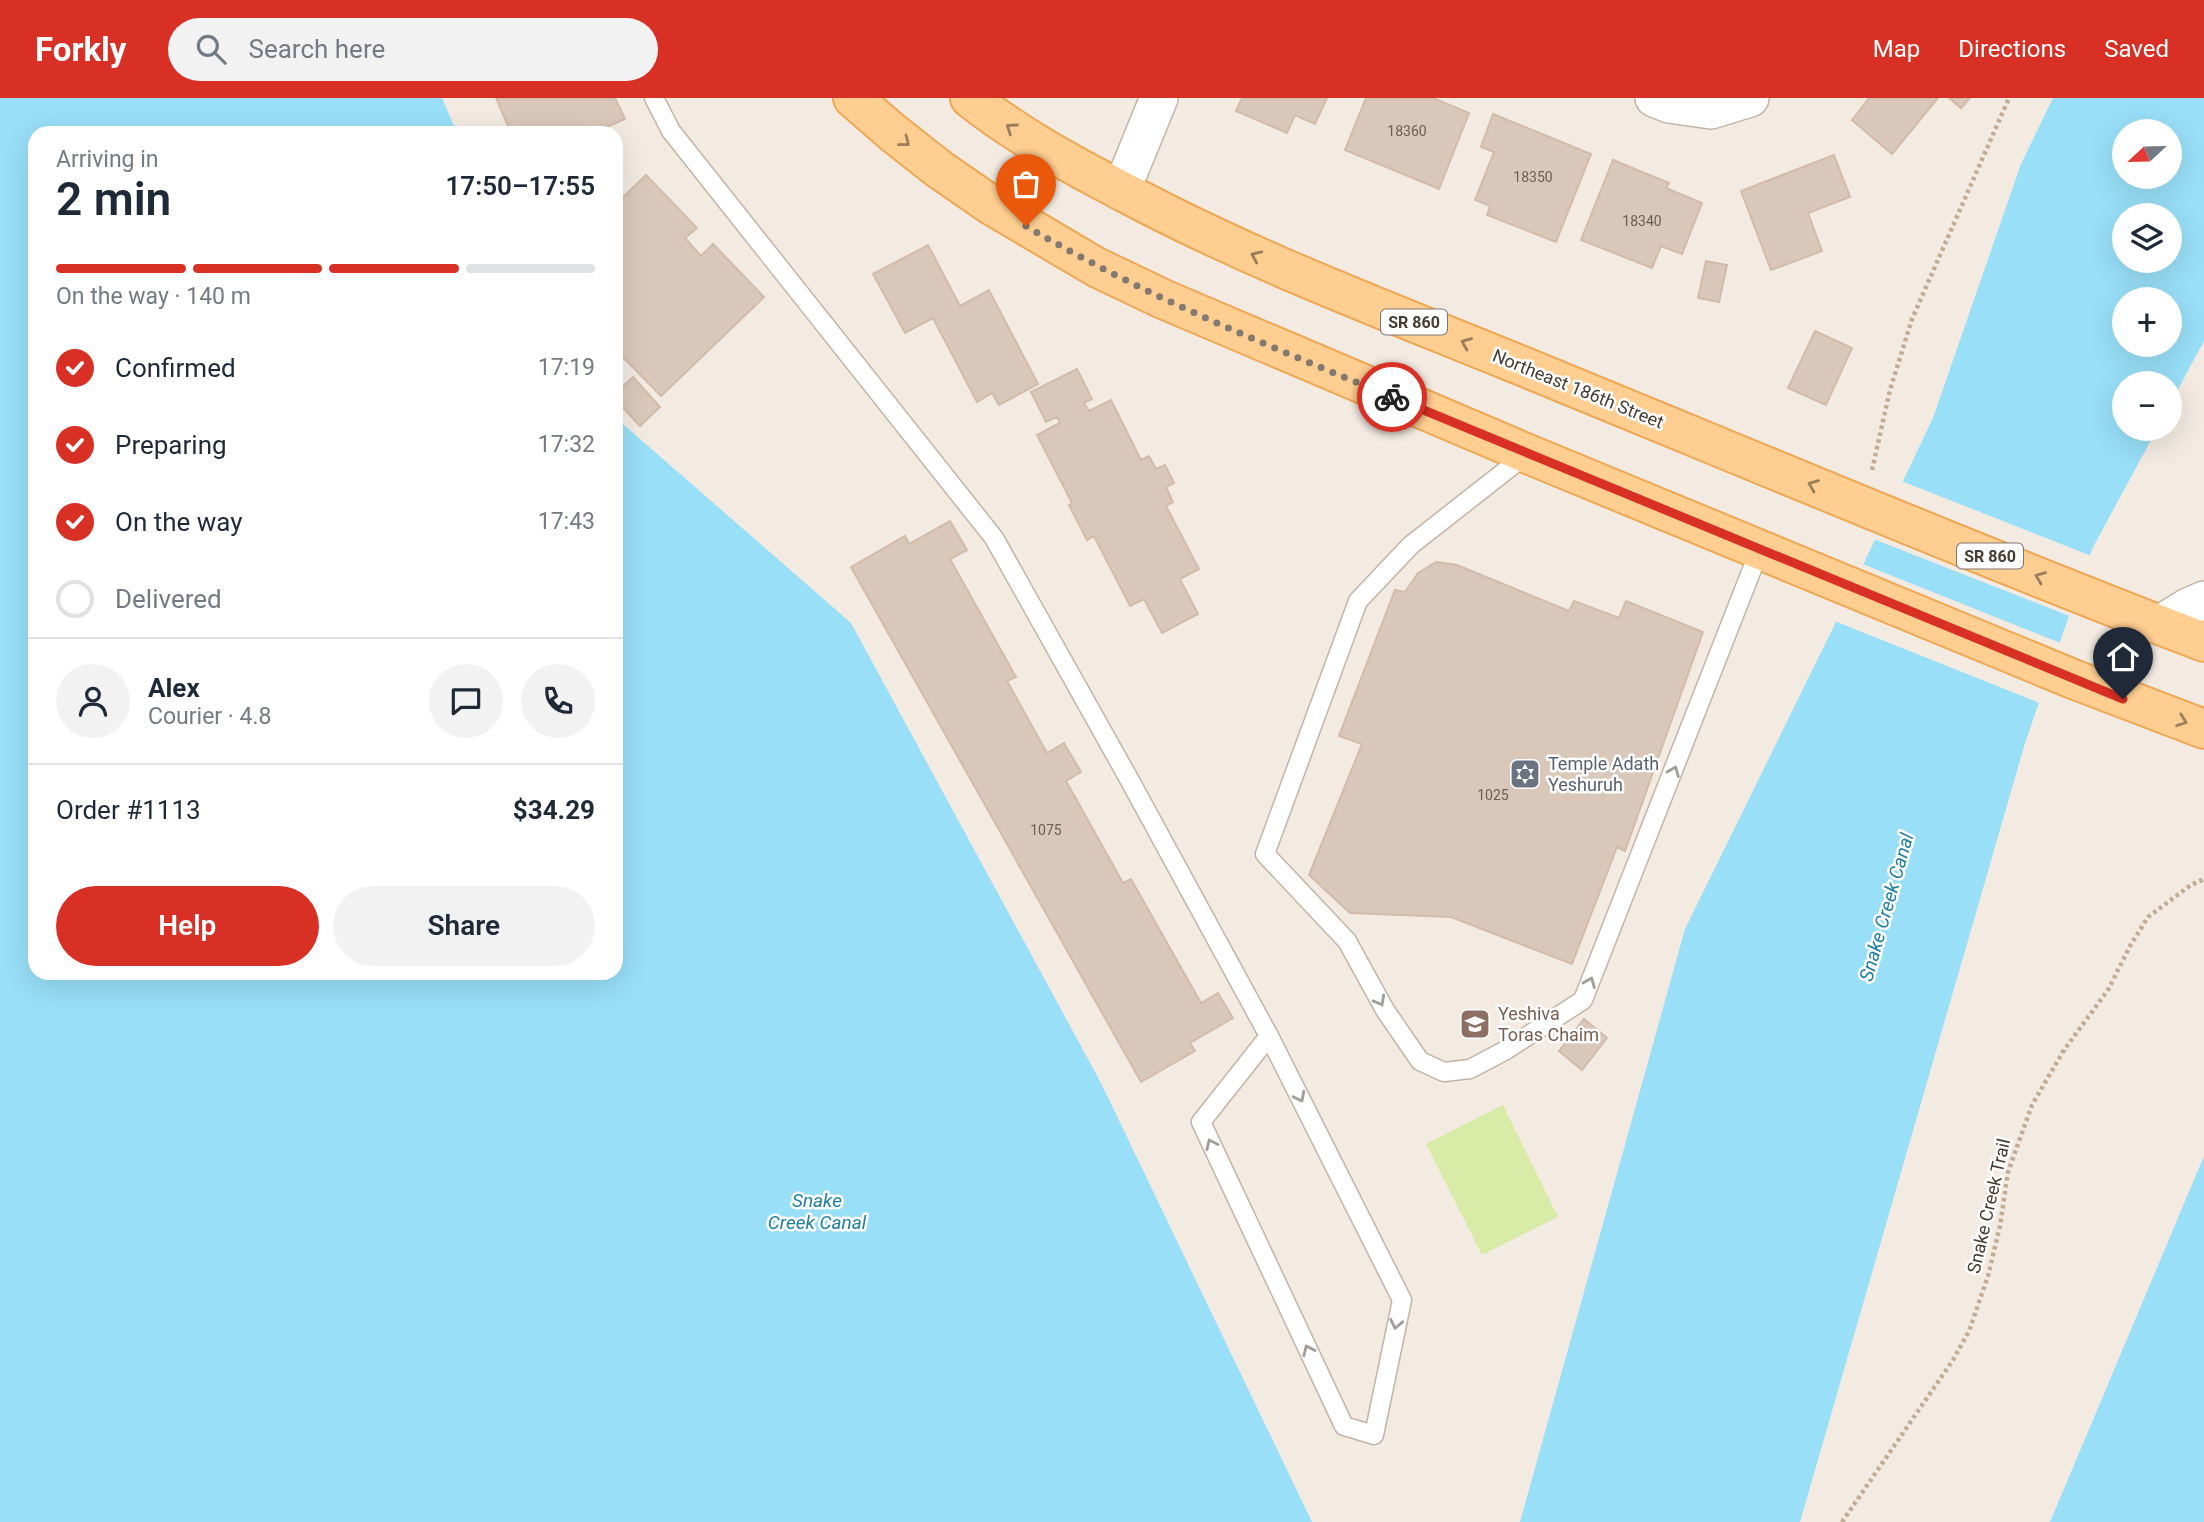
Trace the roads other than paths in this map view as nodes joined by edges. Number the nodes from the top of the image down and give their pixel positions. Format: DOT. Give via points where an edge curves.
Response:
graph roads {
  1 [pos="654,98"];
  2 [pos="853,98"];
  3 [pos="970,98"];
  4 [pos="1159,98"];
  5 [pos="1654,98"];
  6 [pos="1750,98"];
  7 [pos="1121,191"];
  8 [pos="1528,454"];
  9 [pos="1760,549"];
  10 [pos="2204,600"];
  11 [pos="2159,625"];
  12 [pos="2204,642"];
  13 [pos="2204,729"];
  14 [pos="1269,1036"];
  1 -- 14 [label="lane" via="671,131 994,538"];
  2 -- 8 [label="main road, one-way" via="939,169 1096,267"];
  7 -- 3 [label="main road, Northeast 186th Street / SR 860, one-way" via="1016,132"];
  4 -- 7 [label="street"];
  5 -- 6 [label="street" via="1711,110"];
  11 -- 7 [label="main road, Northeast 186th Street / SR 860, one-way" via="1281,267"];
  8 -- 9 [label="main road"];
  8 -- 9 [label="lane, one-way" via="1411,545 1359,601 1265,854 1348,941 1385,1010 1420,1061 1444,1072 1470,1069 1583,1000"];
  9 -- 13 [label="main road, one-way"];
  10 -- 11 [label="street"];
  11 -- 12 [label="main road, Northeast 186th Street / SR 860"];
  14 -- 14 [label="lane, one-way" via="1402,1300 1374,1435 1344,1426 1201,1122"];
}
